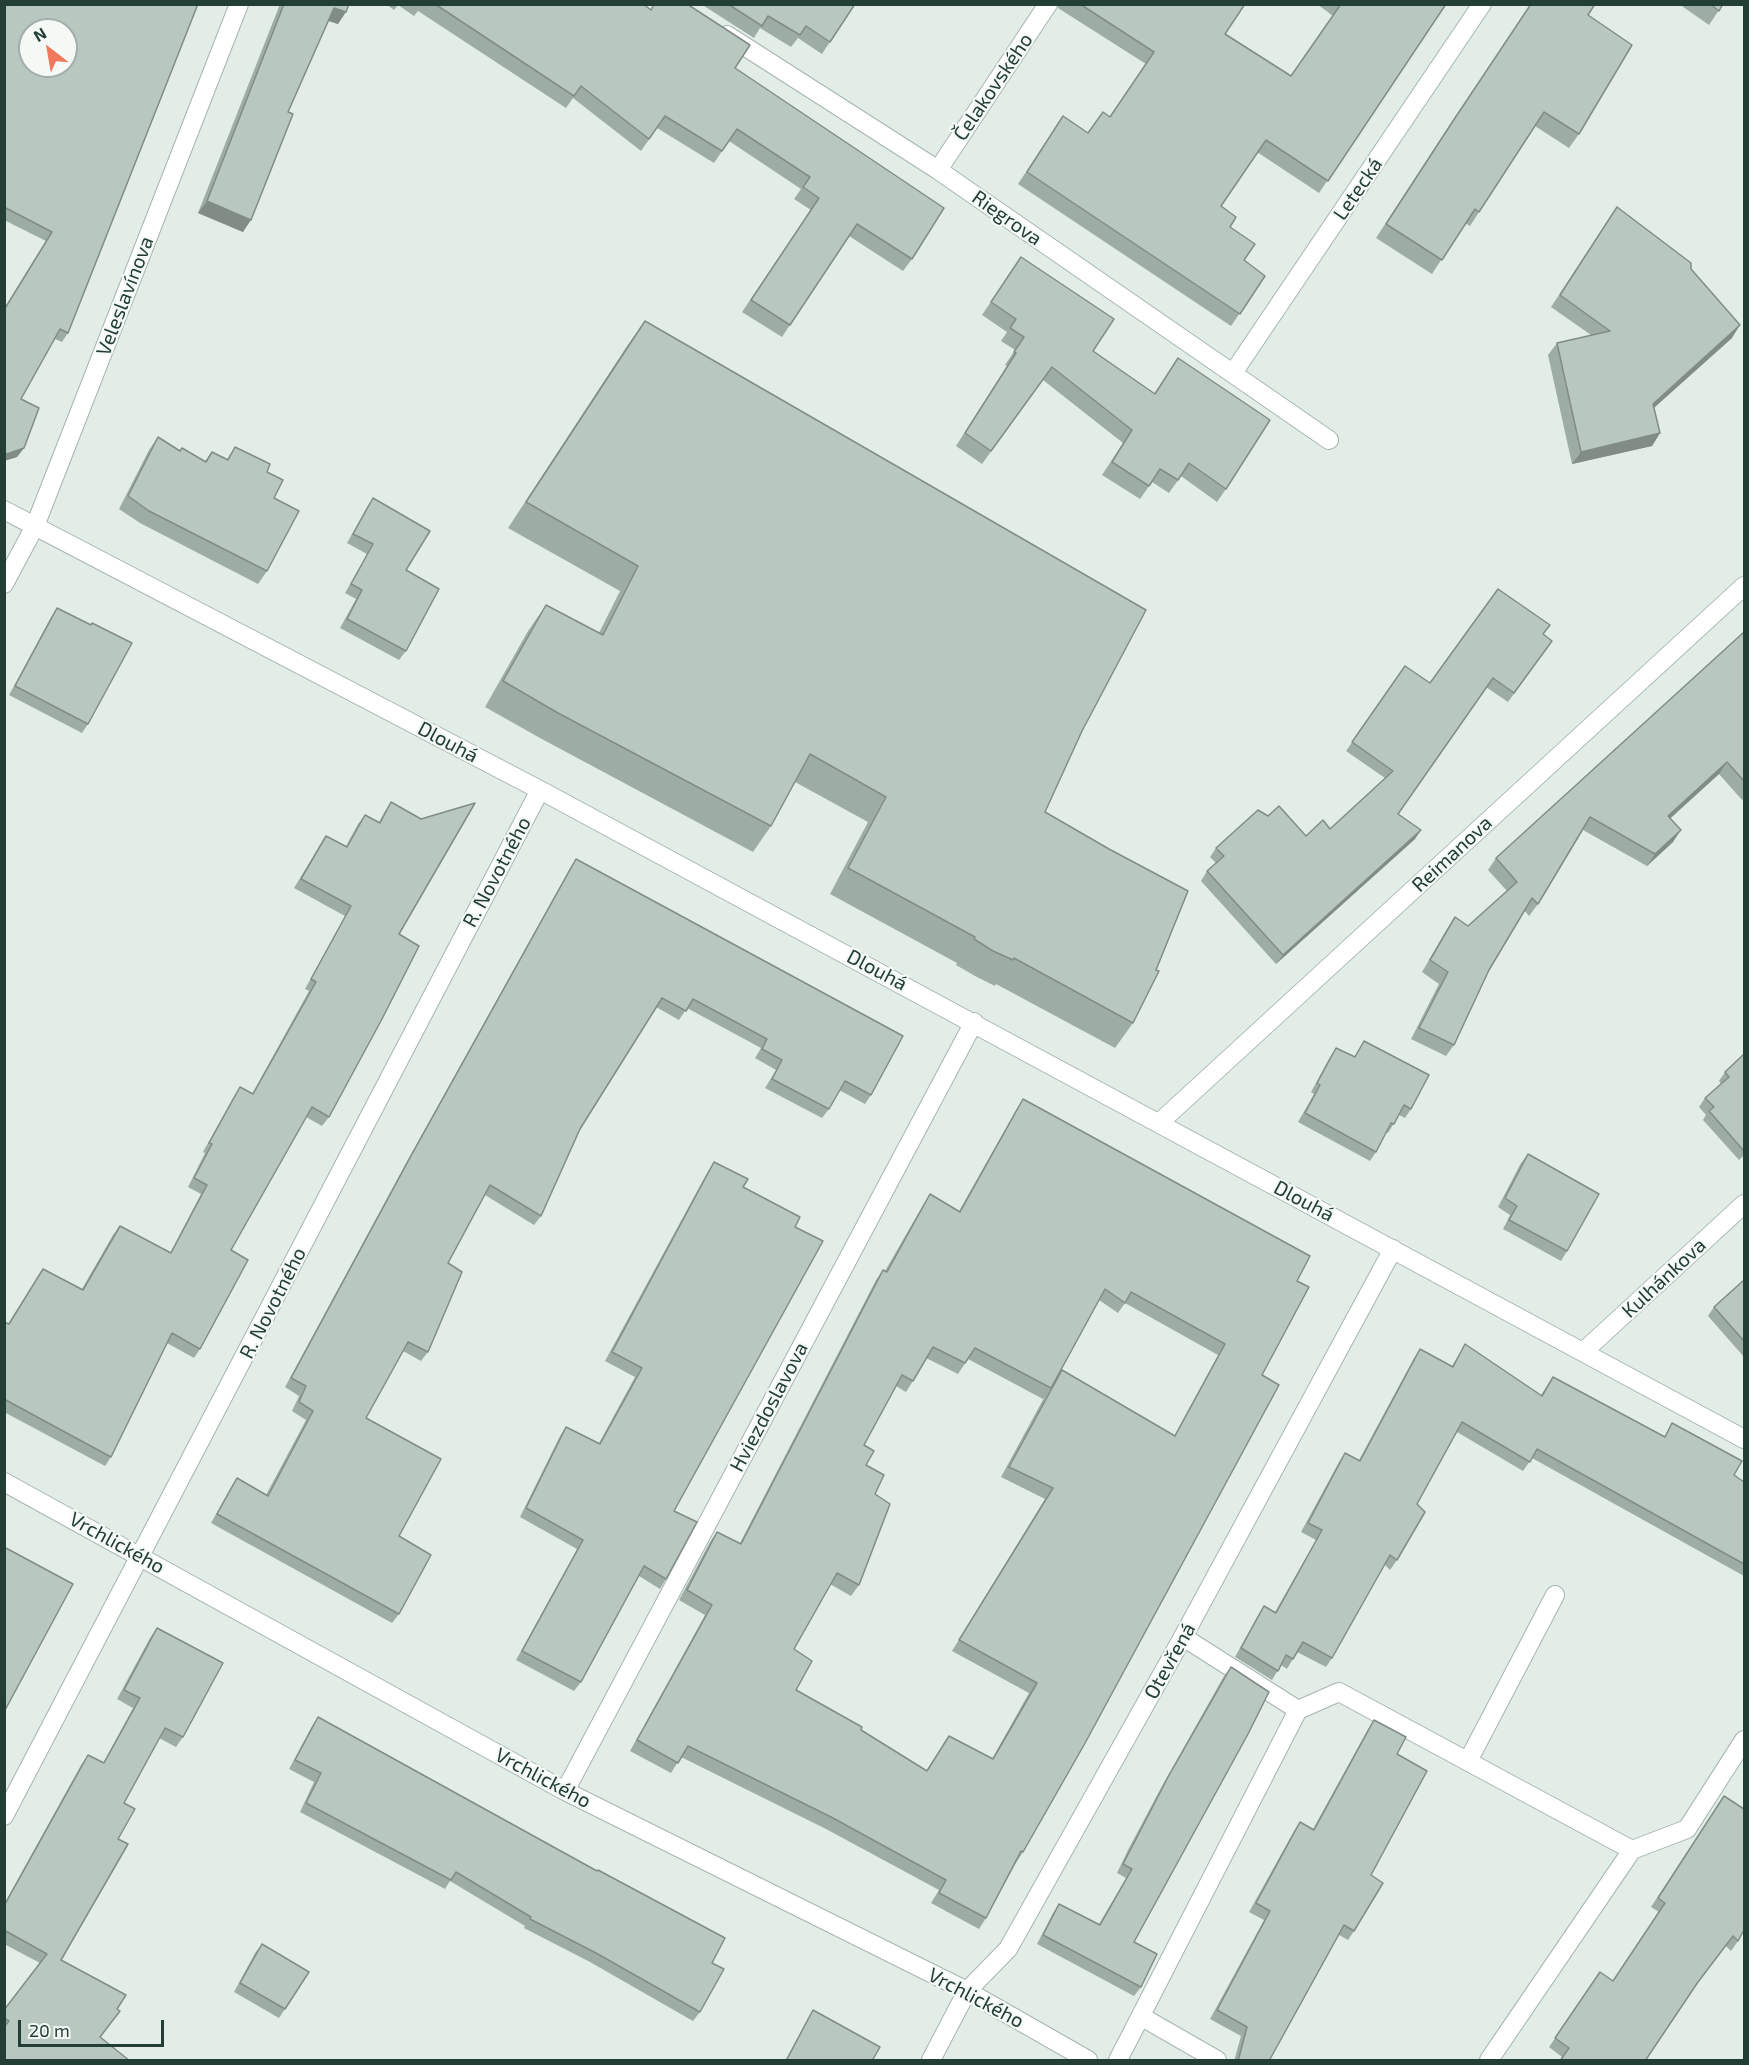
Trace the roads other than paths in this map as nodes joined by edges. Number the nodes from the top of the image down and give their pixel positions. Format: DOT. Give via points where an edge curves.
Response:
graph roads {
  1 [pos="239,4"];
  2 [pos="1048,4"];
  3 [pos="1482,4"];
  4 [pos="710,24"];
  5 [pos="938,170"];
  6 [pos="1233,374"];
  7 [pos="1329,440"];
  8 [pos="4,510"];
  9 [pos="35,526"];
  10 [pos="4,584"];
  11 [pos="1744,586"];
  12 [pos="540,790"];
  13 [pos="974,1022"];
  14 [pos="1159,1123"];
  15 [pos="1744,1204"];
  16 [pos="1393,1249"];
  17 [pos="1583,1352"];
  18 [pos="1744,1439"];
  19 [pos="4,1482"];
  20 [pos="141,1556"];
  21 [pos="1555,1595"];
  22 [pos="1183,1637"];
  23 [pos="1298,1710"];
  24 [pos="1744,1740"];
  25 [pos="1468,1761"];
  26 [pos="565,1791"];
  27 [pos="4,1816"];
  28 [pos="1632,1850"];
  29 [pos="967,1991"];
  30 [pos="1142,2017"];
  31 [pos="1217,2060"];
  32 [pos="931,2061"];
  33 [pos="1088,2061"];
  34 [pos="1118,2061"];
  35 [pos="1489,2061"];
  1 -- 9 [label="street, Veleslavínova"];
  2 -- 5 [label="street, Čelakovského"];
  3 -- 6 [label="street, Letecká"];
  4 -- 5 [label="street, Riegrova"];
  5 -- 6 [label="street, Riegrova"];
  6 -- 7 [label="street, Riegrova"];
  8 -- 9 [label="street, Dlouhá"];
  9 -- 10 [label="street, Veleslavínova"];
  9 -- 12 [label="street, Dlouhá"];
  11 -- 14 [label="street, Reimanova"];
  12 -- 13 [label="street, Dlouhá"];
  12 -- 20 [label="street, R. Novotného"];
  13 -- 14 [label="street, Dlouhá"];
  13 -- 26 [label="street, Hviezdoslavova"];
  14 -- 16 [label="street, Dlouhá"];
  15 -- 17 [label="street, Kulhánkova"];
  16 -- 17 [label="street, Dlouhá"];
  16 -- 22 [label="street, Otevřená"];
  17 -- 18 [label="street, Dlouhá"];
  19 -- 20 [label="street, Vrchlického"];
  20 -- 26 [label="street, Vrchlického"];
  20 -- 27 [label="street, R. Novotného"];
  21 -- 25 [label="street"];
  22 -- 23 [label="street"];
  22 -- 29 [label="street, Otevřená" via="1008,1949"];
  23 -- 25 [label="street" via="1339,1692"];
  23 -- 30 [label="street"];
  24 -- 28 [label="street" via="1687,1829"];
  25 -- 28 [label="street"];
  26 -- 29 [label="street, Vrchlického"];
  28 -- 35 [label="street"];
  29 -- 32 [label="street, Otevřená"];
  29 -- 33 [label="street, Vrchlického"];
  30 -- 31 [label="street"];
  30 -- 34 [label="street"];
}
